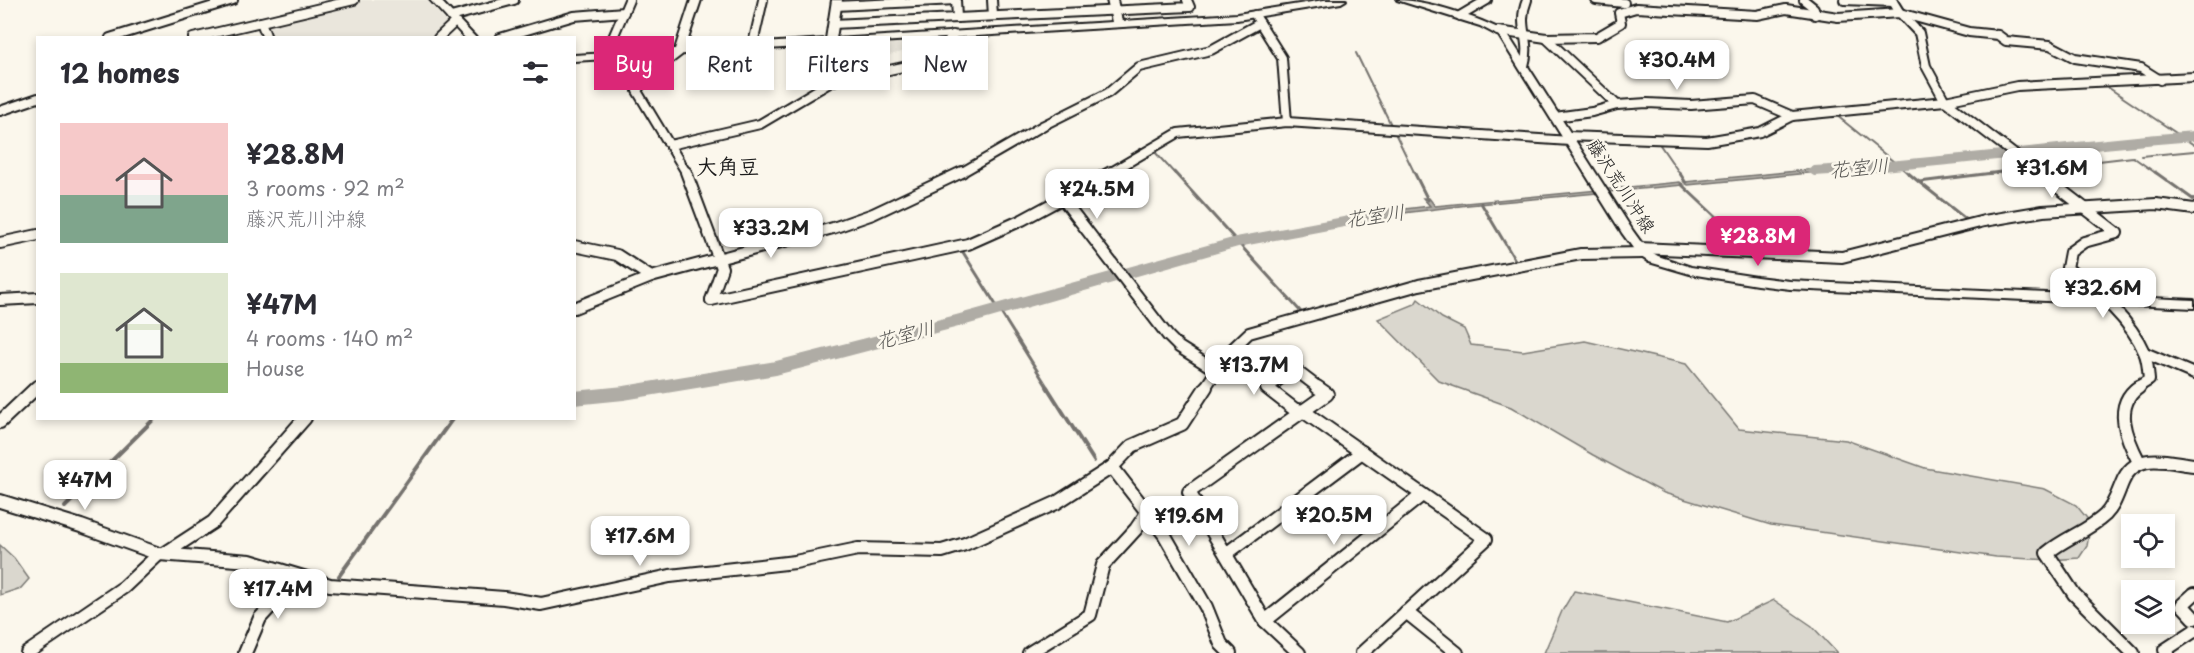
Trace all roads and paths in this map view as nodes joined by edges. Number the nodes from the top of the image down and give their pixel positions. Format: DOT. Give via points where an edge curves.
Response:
graph roads {
  1 [pos="233,0"];
  2 [pos="354,0"];
  3 [pos="435,0"];
  4 [pos="513,0"];
  5 [pos="629,0"];
  6 [pos="696,0"];
  7 [pos="763,0"];
  8 [pos="992,0"];
  9 [pos="1112,0"];
  10 [pos="1140,0"];
  11 [pos="1187,0"];
  12 [pos="1341,0"];
  13 [pos="1402,0"];
  14 [pos="1487,0"];
  15 [pos="1527,0"];
  16 [pos="1596,0"];
  17 [pos="1804,0"];
  18 [pos="1844,0"];
  19 [pos="1323,1"];
  20 [pos="1623,1"];
  21 [pos="1893,1"];
  22 [pos="837,3"];
  23 [pos="1636,8"];
  24 [pos="1144,10"];
  25 [pos="1115,11"];
  26 [pos="624,12"];
  27 [pos="1900,13"];
  28 [pos="1815,15"];
  29 [pos="993,16"];
  30 [pos="1460,16"];
  31 [pos="957,18"];
  32 [pos="1257,19"];
  33 [pos="453,20"];
  34 [pos="261,22"];
  35 [pos="833,24"];
  36 [pos="1118,25"];
  37 [pos="1498,31"];
  38 [pos="953,35"];
  39 [pos="1524,35"];
  40 [pos="116,36"];
  41 [pos="202,36"];
  42 [pos="266,36"];
  43 [pos="440,36"];
  44 [pos="469,36"];
  45 [pos="507,36"];
  46 [pos="614,36"];
  47 [pos="755,36"];
  48 [pos="831,36"];
  49 [pos="1546,38"];
  50 [pos="890,39"];
  51 [pos="674,52"];
  52 [pos="679,52"];
  53 [pos="686,52"];
  54 [pos="594,57"];
  55 [pos="576,58"];
  56 [pos="1524,66"];
  57 [pos="2194,77"];
  58 [pos="2160,80"];
  59 [pos="36,99"];
  60 [pos="1945,101"];
  61 [pos="1617,105"];
  62 [pos="0,111"];
  63 [pos="1792,116"];
  64 [pos="1555,117"];
  65 [pos="1287,122"];
  66 [pos="1568,139"];
  67 [pos="670,145"];
  68 [pos="1062,198"];
  69 [pos="2085,209"];
  70 [pos="2194,209"];
  71 [pos="36,235"];
  72 [pos="0,243"];
  73 [pos="576,246"];
  74 [pos="1641,250"];
  75 [pos="719,258"];
  76 [pos="651,277"];
  77 [pos="36,298"];
  78 [pos="2105,299"];
  79 [pos="0,300"];
  80 [pos="2194,304"];
  81 [pos="576,307"];
  82 [pos="2145,354"];
  83 [pos="1217,371"];
  84 [pos="2194,374"];
  85 [pos="36,388"];
  86 [pos="1303,411"];
  87 [pos="4,419"];
  88 [pos="303,420"];
  89 [pos="1362,452"];
  90 [pos="2139,462"];
  91 [pos="2194,465"];
  92 [pos="1112,467"];
  93 [pos="1422,495"];
  94 [pos="0,501"];
  95 [pos="1147,513"];
  96 [pos="161,554"];
  97 [pos="1226,554"];
  98 [pos="298,577"];
  99 [pos="2194,594"];
  100 [pos="1406,612"];
  101 [pos="2194,618"];
  102 [pos="1265,621"];
  103 [pos="2194,631"];
  104 [pos="27,653"];
  105 [pos="245,653"];
  106 [pos="1029,653"];
  107 [pos="1230,653"];
  108 [pos="1299,653"];
  109 [pos="1362,653"];
  110 [pos="1457,653"];
  111 [pos="2133,653"];
  112 [pos="2168,653"];
  1 -- 40 [label="street"];
  2 -- 34 [label="street"];
  3 -- 33 [label="main road"];
  4 -- 33 [label="street"];
  5 -- 26 [label="street"];
  6 -- 52 [label="main road"];
  7 -- 47 [label="street"];
  8 -- 29 [label="street"];
  9 -- 25 [label="main road"];
  10 -- 24 [label="street"];
  11 -- 24 [label="street" via="1190,8"];
  12 -- 19 [label="main road"];
  13 -- 30 [label="main road, 藤沢荒川沖線"];
  14 -- 30 [label="street"];
  15 -- 39 [label="street" via="1521,12"];
  16 -- 20 [label="street"];
  17 -- 28 [label="street" via="1814,8"];
  18 -- 21 [label="street"];
  19 -- 32 [label="main road"];
  20 -- 23 [label="street"];
  21 -- 27 [label="street"];
  22 -- 31 [label="street" via="956,0"];
  22 -- 35 [label="main road"];
  23 -- 28 [label="street" via="1758,15 1786,9"];
  23 -- 49 [label="street" via="1619,13 1621,22 1597,37"];
  24 -- 25 [label="street"];
  25 -- 29 [label="street"];
  25 -- 36 [label="main road"];
  26 -- 45 [label="street" via="574,16"];
  26 -- 46 [label="street"];
  27 -- 28 [label="street"];
  27 -- 58 [label="street" via="1969,32 1998,35 2006,41 2050,45 2076,58 2141,68"];
  27 -- 60 [label="street" via="1919,33 1926,66"];
  29 -- 31 [label="street"];
  30 -- 37 [label="main road, 藤沢荒川沖線"];
  31 -- 35 [label="street"];
  32 -- 36 [label="main road"];
  32 -- 65 [label="street" via="1282,58"];
  32 -- 75 [label="street" via="1211,50 1139,67 1108,93 1044,125 978,165 873,214"];
  33 -- 43 [label="street"];
  33 -- 44 [label="main road"];
  34 -- 41 [label="street"];
  34 -- 42 [label="street"];
  35 -- 48 [label="main road"];
  36 -- 38 [label="main road"];
  37 -- 39 [label="street"];
  37 -- 56 [label="main road, 藤沢荒川沖線"];
  38 -- 50 [label="main road"];
  38 -- 67 [label="street" via="946,45 914,62 831,82 760,123"];
  39 -- 49 [label="street"];
  39 -- 56 [label="street" via="1528,57"];
  49 -- 61 [label="street"];
  51 -- 52 [label="main road"];
  52 -- 53 [label="main road"];
  52 -- 67 [label="street" via="638,88 639,97"];
  54 -- 55 [label="main road"];
  56 -- 64 [label="main road, 藤沢荒川沖線"];
  57 -- 58 [label="street"];
  58 -- 60 [label="street" via="2017,86"];
  59 -- 62 [label="street"];
  60 -- 63 [label="street"];
  60 -- 69 [label="street"];
  61 -- 63 [label="street" via="1755,100"];
  61 -- 64 [label="street"];
  63 -- 66 [label="street" via="1760,132 1707,141"];
  64 -- 66 [label="main road, 藤沢荒川沖線"];
  65 -- 66 [label="street"];
  65 -- 68 [label="street" via="1178,133"];
  66 -- 74 [label="main road, 藤沢荒川沖線"];
  67 -- 75 [label="street" via="689,177"];
  68 -- 75 [label="street" via="968,244 711,300 722,268"];
  68 -- 83 [label="street" via="1168,336"];
  69 -- 70 [label="street" via="2156,204"];
  69 -- 74 [label="street" via="1984,221 1842,257"];
  69 -- 78 [label="street" via="2117,233 2084,242 2070,252 2067,268"];
  71 -- 72 [label="street"];
  73 -- 76 [label="street" via="617,255"];
  74 -- 78 [label="main road, 藤沢荒川沖線" via="1668,264 1774,283"];
  74 -- 83 [label="street" via="1581,254 1521,265 1419,285 1318,313 1249,333 1228,353"];
  75 -- 76 [label="street"];
  76 -- 81 [label="street"];
  77 -- 79 [label="street"];
  78 -- 80 [label="main road, 藤沢荒川沖線"];
  78 -- 82 [label="street"];
  82 -- 84 [label="street"];
  82 -- 90 [label="street" via="2149,380 2131,392 2123,410 2128,442"];
  83 -- 92 [label="street" via="1182,424 1132,446"];
  85 -- 87 [label="street"];
  86 -- 86 [label="street" via="1327,394 1294,369 1267,388 1294,409"];
  86 -- 89 [label="street"];
  86 -- 97 [label="street" via="1189,492"];
  88 -- 96 [label="street" via="213,522"];
  89 -- 93 [label="street"];
  89 -- 97 [label="street"];
  90 -- 91 [label="street"];
  90 -- 111 [label="street" via="2130,468 2112,507 2096,523 2061,540 2047,553 2057,575"];
  92 -- 95 [label="street"];
  92 -- 98 [label="street" via="1056,503 942,551 858,549 795,562 670,576 541,604 330,585"];
  93 -- 100 [label="street" via="1486,539"];
  93 -- 102 [label="street"];
  94 -- 96 [label="street"];
  95 -- 106 [label="street" via="1103,565 1090,615"];
  95 -- 107 [label="street" via="1164,534 1206,607 1221,644"];
  96 -- 98 [label="street" via="250,561"];
  96 -- 104 [label="street" via="123,586"];
  97 -- 102 [label="street"];
  98 -- 105 [label="street" via="260,618"];
  99 -- 101 [label="street" via="2181,605"];
  100 -- 109 [label="street"];
  100 -- 110 [label="street"];
  102 -- 108 [label="street"];
  103 -- 112 [label="street" via="2165,650"];
}
